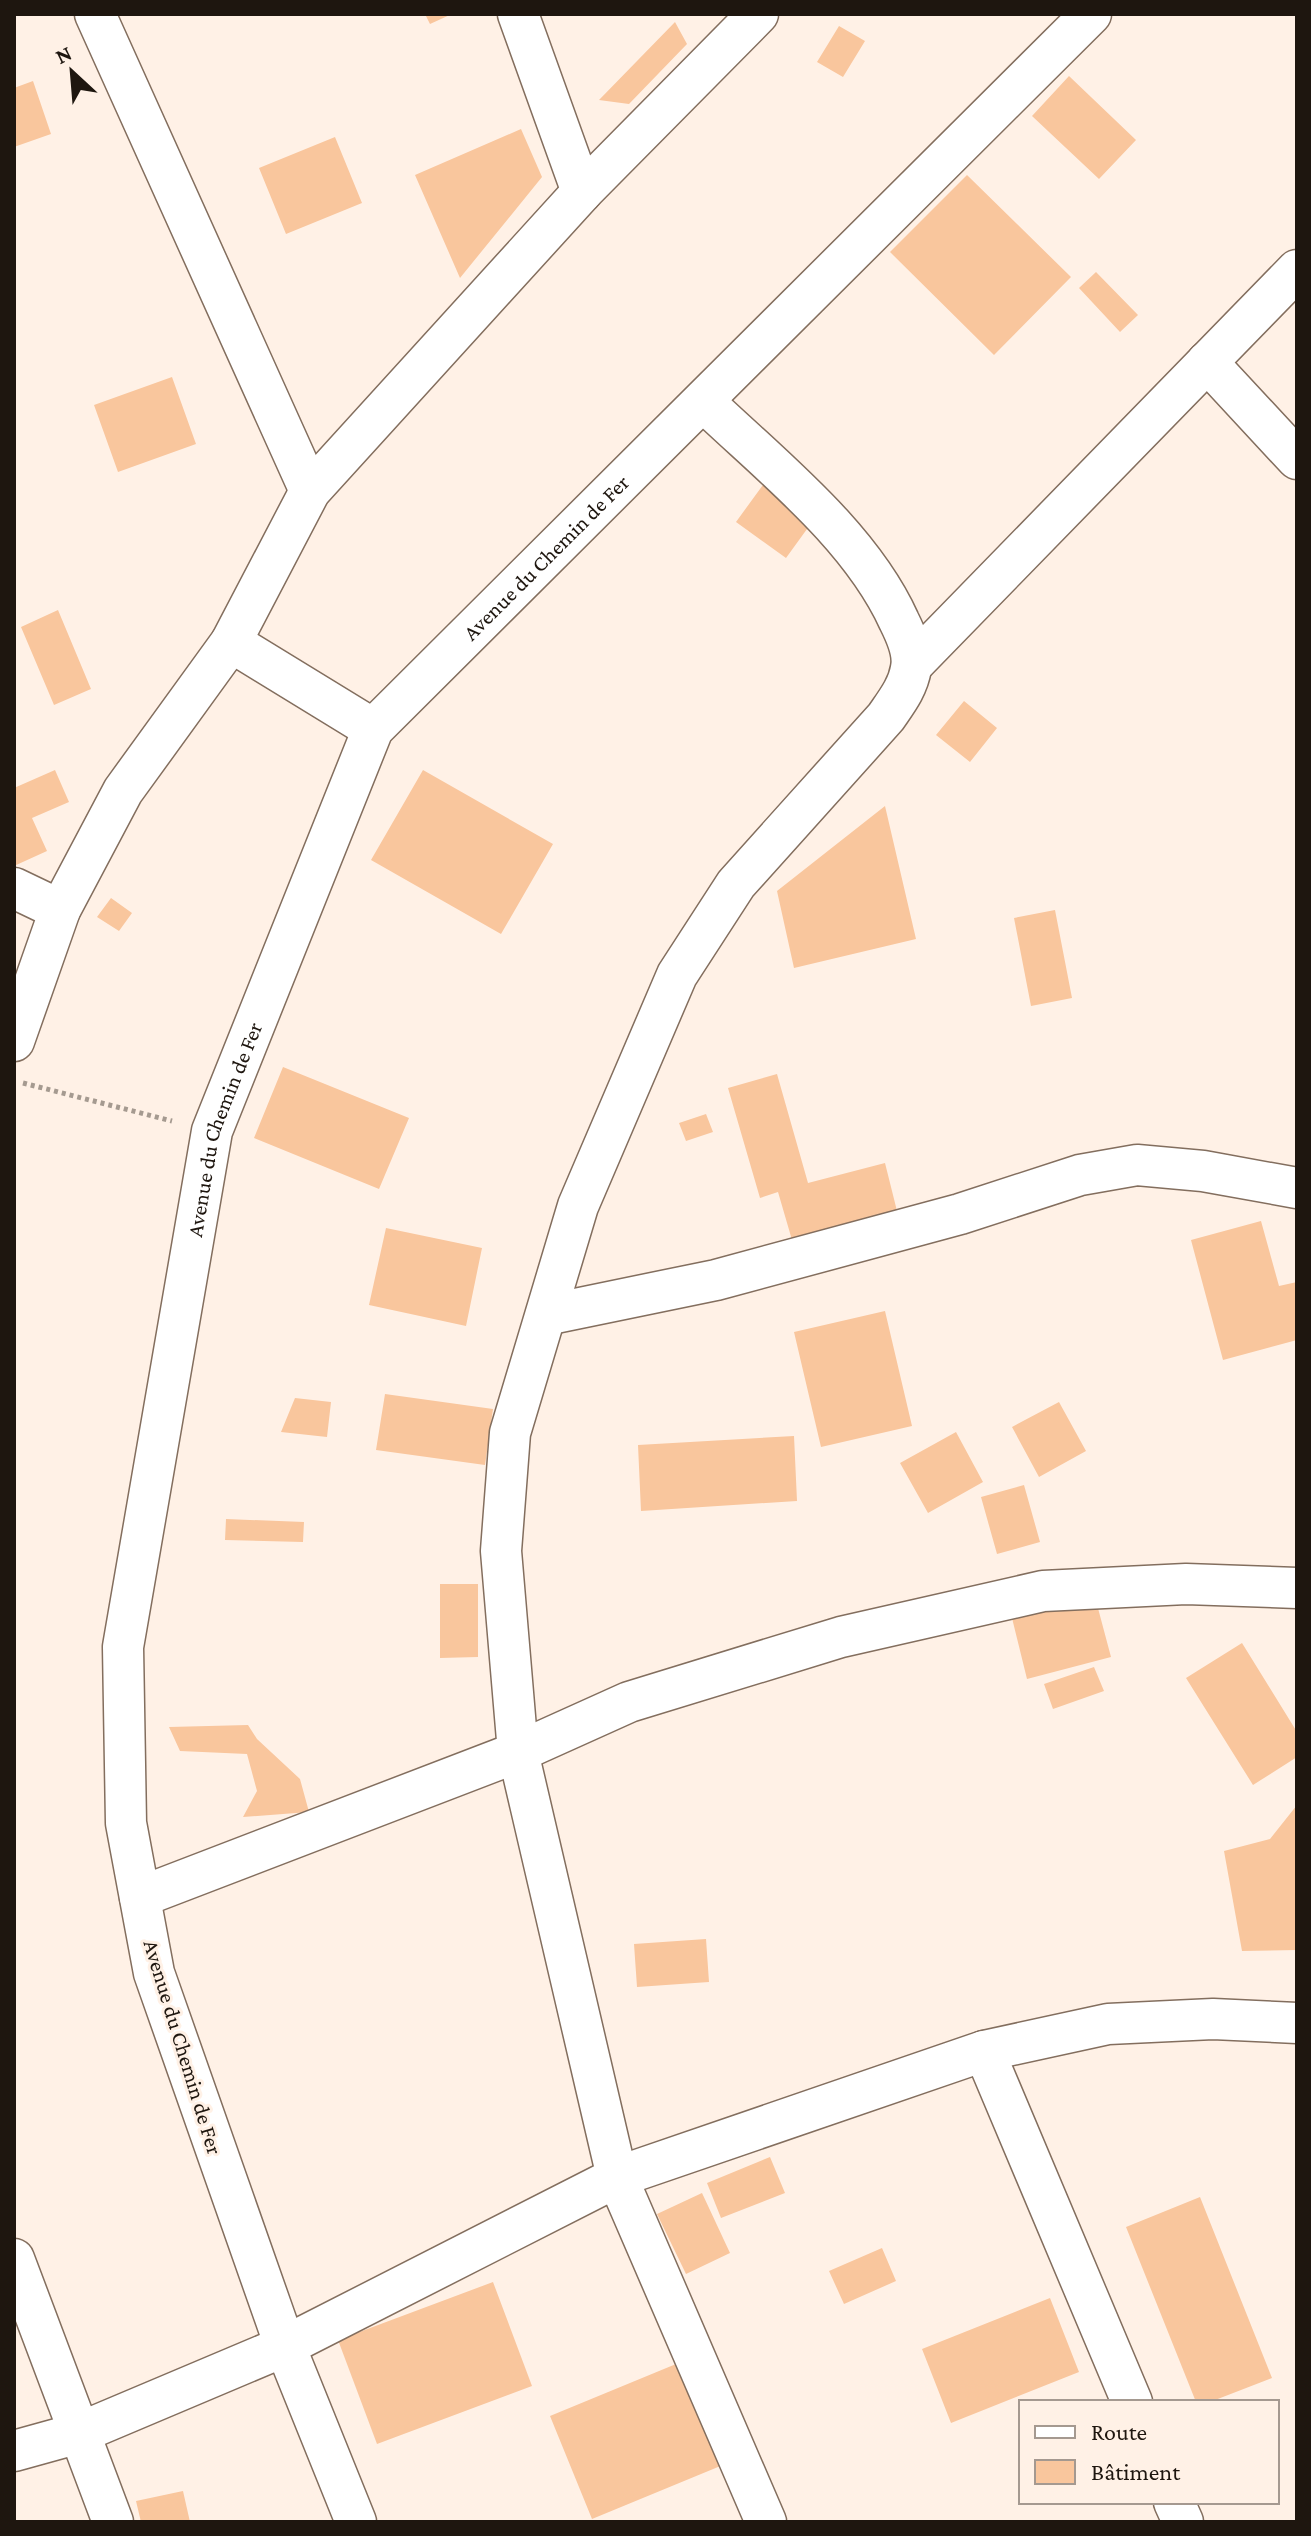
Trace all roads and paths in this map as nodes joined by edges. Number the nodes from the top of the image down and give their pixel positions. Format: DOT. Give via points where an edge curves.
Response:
graph roads {
  1 [pos="95,14"];
  2 [pos="518,14"];
  3 [pos="758,14"];
  4 [pos="1091,14"];
  5 [pos="582,192"];
  6 [pos="1297,270"];
  7 [pos="1207,362"];
  8 [pos="703,401"];
  9 [pos="1297,459"];
  10 [pos="310,491"];
  11 [pos="231,642"];
  12 [pos="912,665"];
  13 [pos="373,729"];
  14 [pos="14,888"];
  15 [pos="60,910"];
  16 [pos="14,1041"];
  17 [pos="14,1081"];
  18 [pos="212,1131"];
  19 [pos="1297,1188"];
  20 [pos="546,1315"];
  21 [pos="1297,1588"];
  22 [pos="518,1752"];
  23 [pos="140,1897"];
  24 [pos="1297,2023"];
  25 [pos="984,2051"];
  26 [pos="617,2177"];
  27 [pos="14,2259"];
  28 [pos="285,2346"];
  29 [pos="1131,2400"];
  30 [pos="79,2433"];
  31 [pos="14,2451"];
  32 [pos="113,2522"];
  33 [pos="356,2522"];
  34 [pos="766,2522"];
  1 -- 10 [label="street"];
  2 -- 5 [label="street"];
  3 -- 5 [label="street"];
  4 -- 8 [label="street, Avenue du Chemin de Fer"];
  5 -- 10 [label="street"];
  6 -- 7 [label="street"];
  7 -- 9 [label="street"];
  7 -- 12 [label="street"];
  8 -- 12 [label="street" via="844,536 873,572 907,639"];
  8 -- 13 [label="street, Avenue du Chemin de Fer"];
  10 -- 11 [label="street"];
  11 -- 13 [label="street"];
  11 -- 15 [label="street" via="123,791"];
  12 -- 20 [label="street" via="906,687 886,717 736,884 677,975 578,1206"];
  13 -- 18 [label="street, Avenue du Chemin de Fer"];
  14 -- 15 [label="street"];
  15 -- 16 [label="street"];
  17 -- 18 [label="path"];
  18 -- 23 [label="street, Avenue du Chemin de Fer" via="123,1647 126,1823"];
  19 -- 20 [label="street" via="1137,1165 1080,1175 960,1214 716,1280"];
  20 -- 22 [label="street" via="510,1433 501,1551"];
  21 -- 22 [label="street" via="1186,1584 1043,1591 795,1650 629,1702"];
  22 -- 23 [label="street"];
  22 -- 26 [label="street"];
  23 -- 28 [label="street, Avenue du Chemin de Fer" via="154,1973"];
  24 -- 25 [label="street" via="1213,2019 1108,2024"];
  25 -- 26 [label="street"];
  25 -- 29 [label="street"];
  26 -- 28 [label="street"];
  26 -- 34 [label="street"];
  27 -- 30 [label="street"];
  28 -- 30 [label="street"];
  28 -- 33 [label="street, Avenue du Chemin de Fer"];
  30 -- 31 [label="street"];
  30 -- 32 [label="street"];
}
